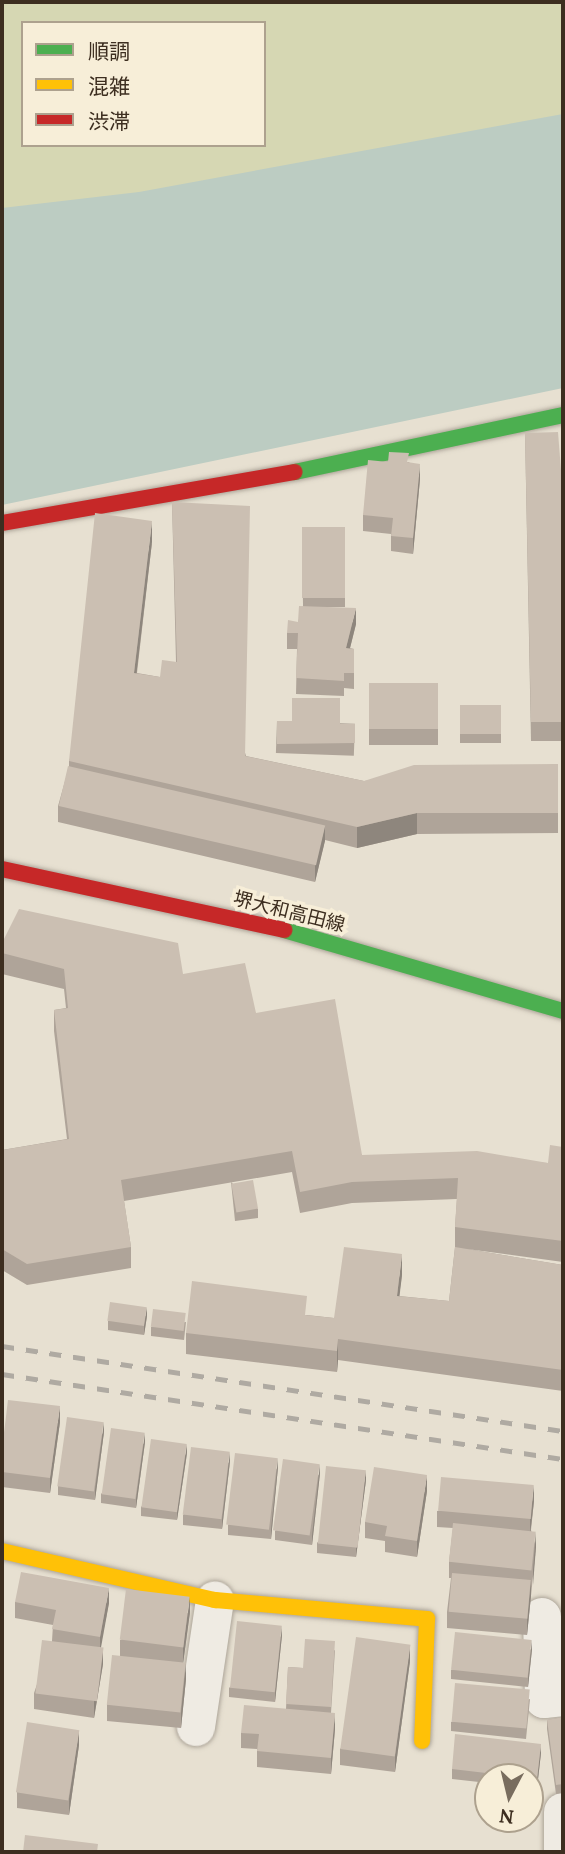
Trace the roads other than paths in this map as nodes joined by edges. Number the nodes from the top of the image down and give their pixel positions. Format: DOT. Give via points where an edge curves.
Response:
graph roads {
  1 [pos="563,415"];
  2 [pos="2,523"];
  3 [pos="2,869"];
  4 [pos="563,1011"];
  5 [pos="2,1551"];
  6 [pos="215,1601"];
  7 [pos="542,1617"];
  8 [pos="563,1697"];
  9 [pos="196,1727"];
  10 [pos="422,1741"];
  11 [pos="563,1812"];
  12 [pos="563,1852"];
  1 -- 2 [label="street" via="184,496"];
  3 -- 4 [label="street, 堺大和高田線" via="282,930"];
  5 -- 6 [label="street"];
  6 -- 9 [label="street"];
  6 -- 10 [label="street" via="426,1619"];
  7 -- 8 [label="street" via="544,1699"];
  11 -- 12 [label="street"];
}
